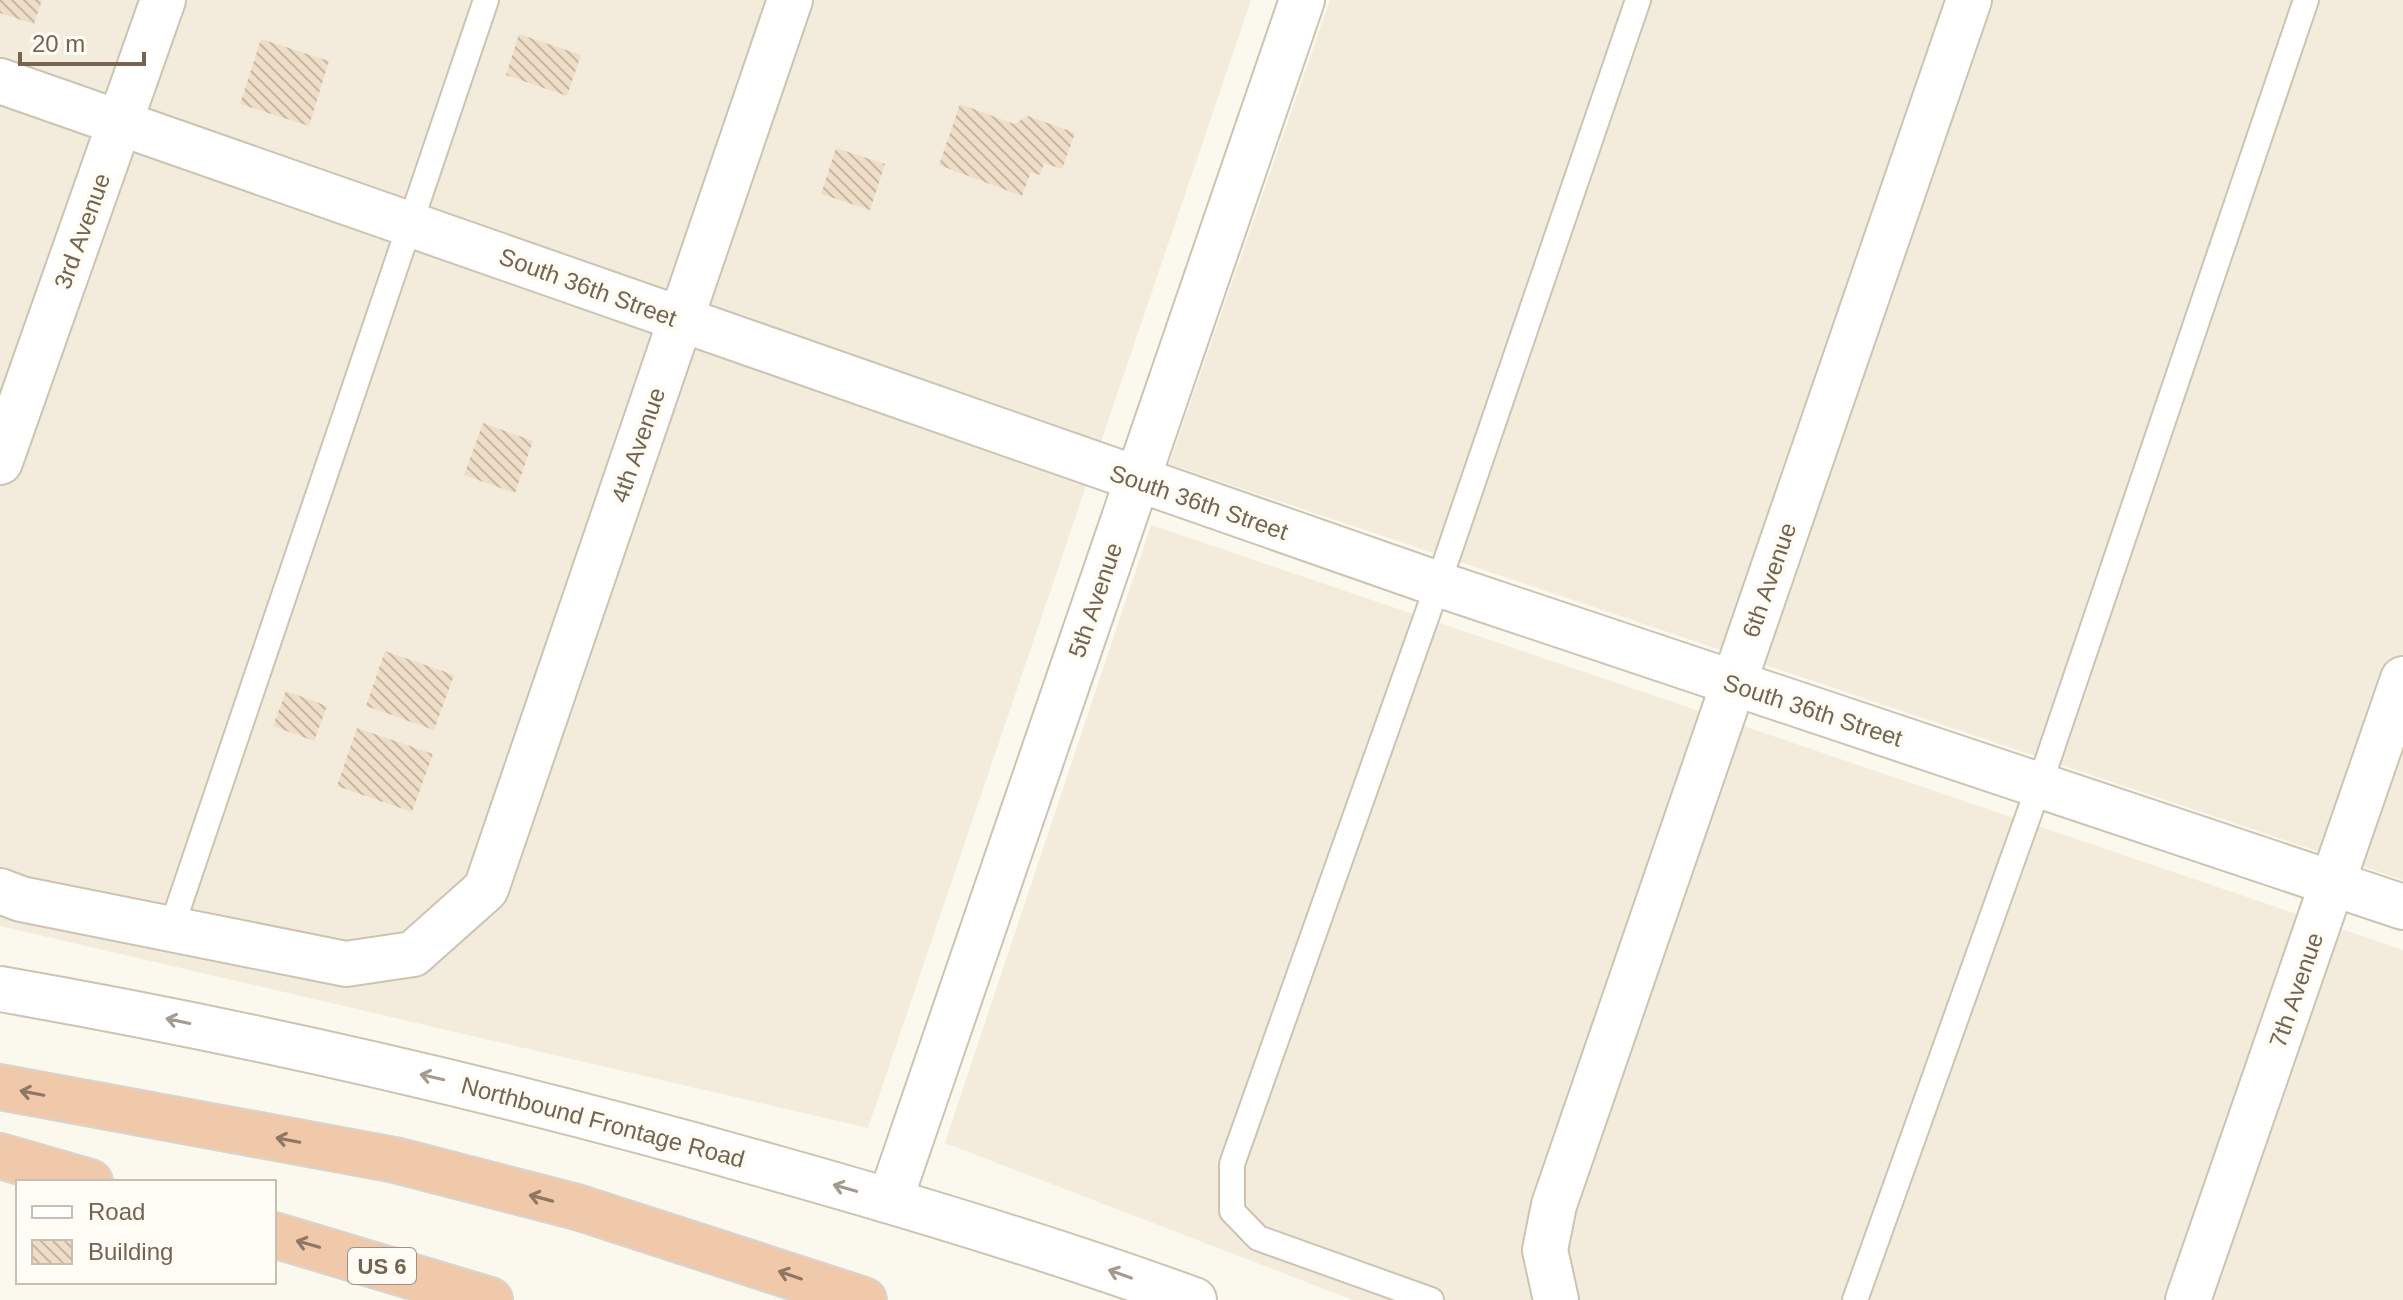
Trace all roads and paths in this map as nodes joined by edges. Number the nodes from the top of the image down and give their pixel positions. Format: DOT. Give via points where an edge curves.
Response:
graph roads {
  1 [pos="163,0"];
  2 [pos="486,0"];
  3 [pos="790,0"];
  4 [pos="1302,0"];
  5 [pos="1638,0"];
  6 [pos="1969,0"];
  7 [pos="2306,0"];
  8 [pos="0,81"];
  9 [pos="121,123"];
  10 [pos="410,223"];
  11 [pos="681,320"];
  12 [pos="0,462"];
  13 [pos="1136,481"];
  14 [pos="1438,584"];
  15 [pos="2403,679"];
  16 [pos="1734,685"];
  17 [pos="2040,783"];
  18 [pos="2333,882"];
  19 [pos="0,891"];
  20 [pos="2403,907"];
  21 [pos="171,929"];
  22 [pos="0,989"];
  23 [pos="0,1087"];
  24 [pos="0,1156"];
  25 [pos="83,1180"];
  26 [pos="890,1200"];
  27 [pos="276,1236"];
  28 [pos="490,1300"];
  29 [pos="864,1300"];
  30 [pos="1194,1300"];
  31 [pos="1431,1300"];
  32 [pos="1556,1300"];
  33 [pos="1855,1300"];
  34 [pos="2188,1300"];
  1 -- 9 [label="street, 3rd Avenue"];
  2 -- 10 [label="lane"];
  3 -- 11 [label="street, 4th Avenue"];
  4 -- 13 [label="street, 5th Avenue"];
  5 -- 14 [label="lane"];
  6 -- 16 [label="street, 6th Avenue"];
  7 -- 17 [label="lane"];
  8 -- 9 [label="street, South 36th Street"];
  9 -- 10 [label="street, South 36th Street"];
  9 -- 12 [label="street, 3rd Avenue"];
  10 -- 11 [label="street, South 36th Street"];
  10 -- 21 [label="lane"];
  11 -- 13 [label="street, South 36th Street"];
  11 -- 21 [label="street, 4th Avenue" via="486,889 413,954 346,964"];
  13 -- 14 [label="street, South 36th Street"];
  13 -- 26 [label="street, 5th Avenue"];
  14 -- 16 [label="street, South 36th Street"];
  14 -- 31 [label="lane" via="1232,1164 1232,1211 1258,1238"];
  15 -- 18 [label="street, 7th Avenue"];
  16 -- 17 [label="street, South 36th Street"];
  16 -- 32 [label="street, 6th Avenue" via="1554,1205 1545,1250"];
  17 -- 18 [label="street, South 36th Street"];
  17 -- 33 [label="lane"];
  18 -- 20 [label="street, South 36th Street"];
  18 -- 34 [label="street, 7th Avenue"];
  19 -- 21 [label="street"];
  26 -- 22 [label="street, Northbound Frontage Road, one-way" via="594,1116 401,1070 155,1016"];
  29 -- 23 [label="highway, one-way" via="577,1207 395,1160"];
  24 -- 25 [label="highway"];
  30 -- 26 [label="street, Northbound Frontage Road, one-way"];
  28 -- 27 [label="highway, US 6, one-way"];
}
